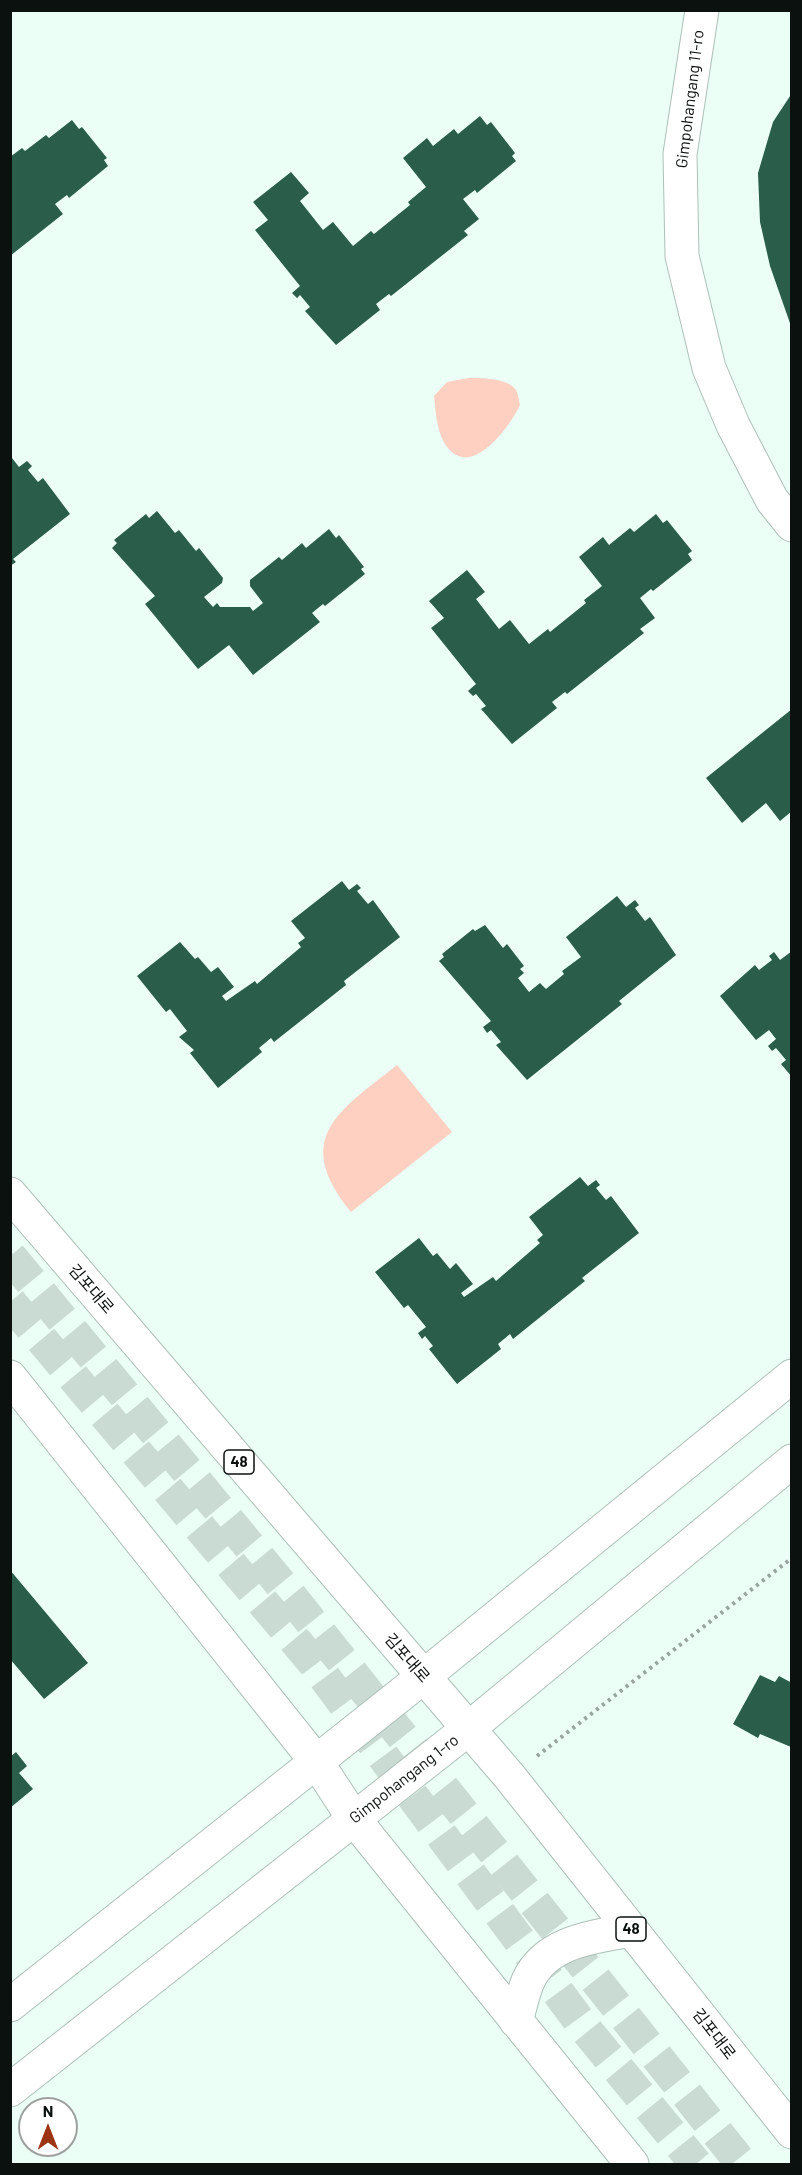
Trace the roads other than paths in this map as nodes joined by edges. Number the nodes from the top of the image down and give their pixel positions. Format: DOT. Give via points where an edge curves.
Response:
graph roads {
  1 [pos="702,10"];
  2 [pos="719,10"];
  3 [pos="792,494"];
  4 [pos="792,525"];
  5 [pos="10,1194"];
  6 [pos="792,1376"];
  7 [pos="10,1377"];
  8 [pos="792,1461"];
  9 [pos="423,1677"];
  10 [pos="468,1729"];
  11 [pos="316,1761"];
  12 [pos="354,1819"];
  13 [pos="632,1930"];
  14 [pos="10,2005"];
  15 [pos="516,2021"];
  16 [pos="10,2090"];
  17 [pos="792,2132"];
  18 [pos="632,2164"];
  1 -- 4 [label="street, Gimpohangang 11-ro" via="680,154 682,256 709,368 772,500"];
  2 -- 3 [label="street, Gimpohangang 11-ro" via="696,156 699,252 723,357 750,421"];
  5 -- 9 [label="street, 김포대로 / 48"];
  6 -- 9 [label="street"];
  7 -- 11 [label="street"];
  8 -- 10 [label="street, Gimpohangang 1-ro"];
  9 -- 10 [label="street, 김포대로 / 48"];
  9 -- 11 [label="street"];
  10 -- 12 [label="street, Gimpohangang 1-ro"];
  10 -- 13 [label="street, 김포대로 / 48"];
  11 -- 12 [label="street"];
  11 -- 14 [label="street"];
  12 -- 15 [label="street"];
  12 -- 16 [label="street, Gimpohangang 1-ro"];
  13 -- 15 [label="street" via="578,1940 556,1950 540,1963 529,1980"];
  13 -- 17 [label="street, 김포대로 / 48"];
  15 -- 18 [label="street"];
}
